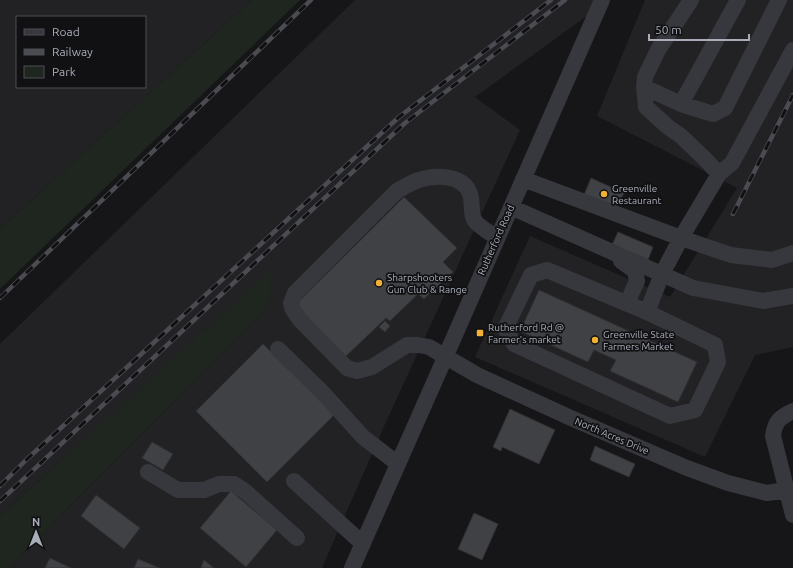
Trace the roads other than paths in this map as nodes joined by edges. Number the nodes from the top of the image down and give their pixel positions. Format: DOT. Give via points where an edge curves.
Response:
graph roads {
  1 [pos="602,0"];
  2 [pos="691,0"];
  3 [pos="738,0"];
  4 [pos="779,0"];
  5 [pos="793,50"];
  6 [pos="644,87"];
  7 [pos="681,104"];
  8 [pos="719,174"];
  9 [pos="523,179"];
  10 [pos="511,207"];
  11 [pos="497,238"];
  12 [pos="681,238"];
  13 [pos="613,253"];
  14 [pos="793,253"];
  15 [pos="662,274"];
  16 [pos="793,296"];
  17 [pos="627,303"];
  18 [pos="647,312"];
  19 [pos="278,349"];
  20 [pos="446,357"];
  21 [pos="793,412"];
  22 [pos="398,464"];
  23 [pos="148,472"];
  24 [pos="294,481"];
  25 [pos="786,490"];
  26 [pos="793,515"];
  27 [pos="297,538"];
  28 [pos="363,544"];
  29 [pos="352,568"];
  1 -- 9 [label="street, Rutherford Road"];
  2 -- 6 [label="street" via="658,50 645,77"];
  3 -- 7 [label="street"];
  4 -- 7 [label="street" via="724,108 712,114"];
  5 -- 8 [label="street" via="732,163"];
  6 -- 7 [label="street"];
  6 -- 8 [label="street" via="646,107 705,158"];
  8 -- 12 [label="street"];
  9 -- 10 [label="street, Rutherford Road"];
  9 -- 12 [label="street"];
  10 -- 11 [label="street, Rutherford Road"];
  10 -- 13 [label="street"];
  11 -- 20 [label="street, Rutherford Road"];
  11 -- 20 [label="street, North Acres Drive" via="475,222 471,196 460,181 448,177 418,180 397,191 295,294 292,308 300,320 347,368 357,371 372,367 407,345 429,347"];
  12 -- 14 [label="street" via="731,256 772,260"];
  12 -- 15 [label="street"];
  13 -- 15 [label="street"];
  13 -- 17 [label="street" via="635,271 637,281"];
  15 -- 16 [label="street" via="692,288 763,301"];
  15 -- 18 [label="street"];
  17 -- 18 [label="street"];
  17 -- 18 [label="street" via="547,270 531,275 505,330 514,344 670,416 695,410 718,362 715,345"];
  19 -- 22 [label="street" via="363,437"];
  20 -- 22 [label="street, Rutherford Road"];
  20 -- 25 [label="street, North Acres Drive" via="477,375 687,468 728,483 767,493"];
  21 -- 25 [label="street" via="780,418 774,428"];
  22 -- 28 [label="street, Rutherford Road"];
  23 -- 27 [label="street" via="178,490 204,490 219,484 234,484"];
  24 -- 28 [label="street"];
  25 -- 26 [label="street"];
  28 -- 29 [label="street, Rutherford Road"];
}
